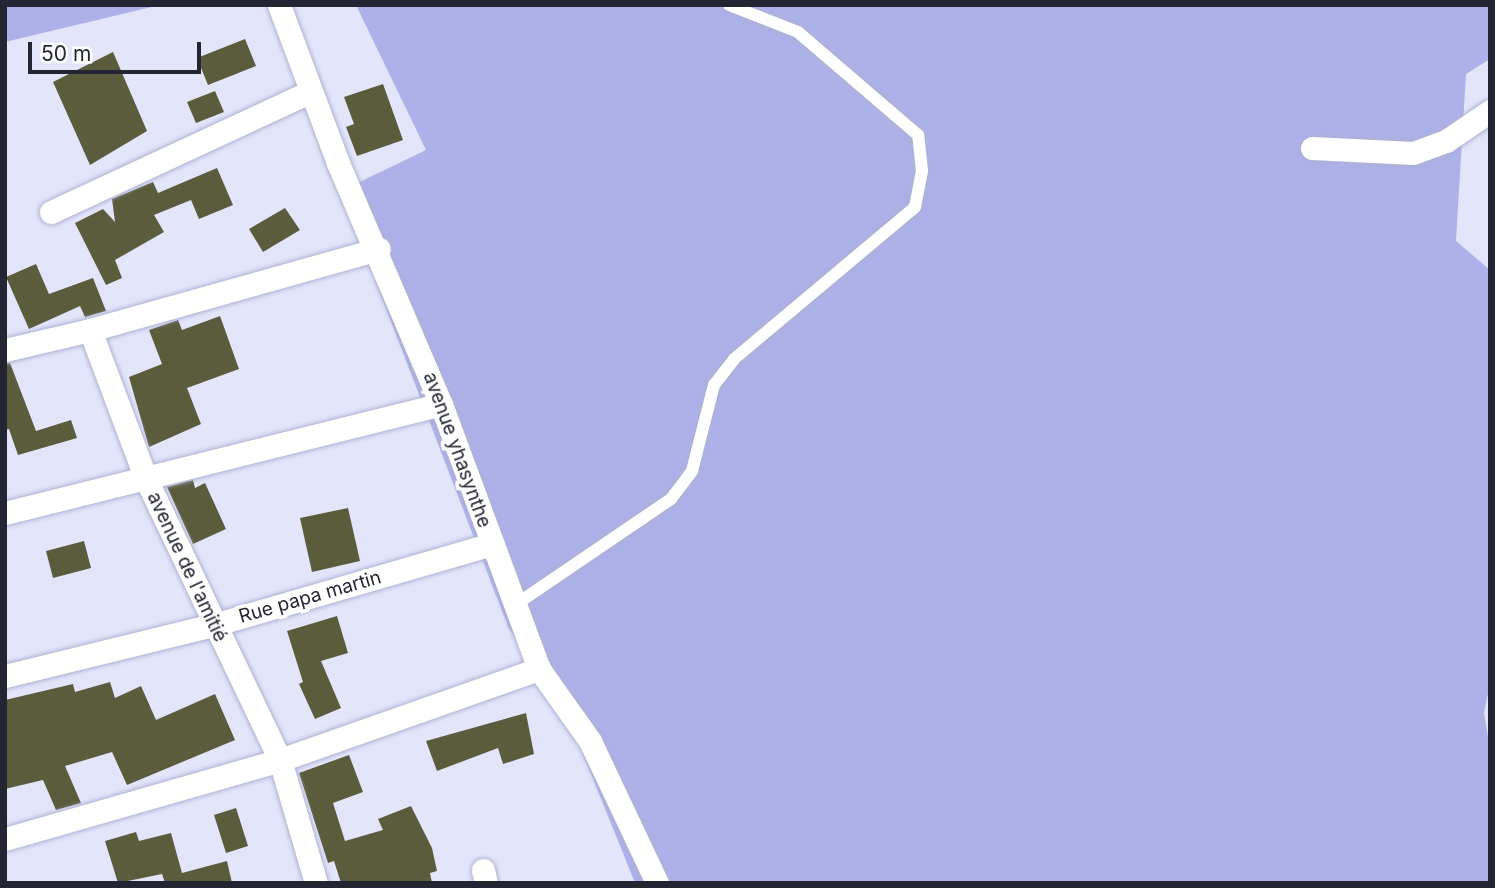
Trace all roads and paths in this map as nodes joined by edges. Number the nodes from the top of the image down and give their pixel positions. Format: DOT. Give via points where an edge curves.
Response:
graph roads {
  1 [pos="279,5"];
  2 [pos="730,5"];
  3 [pos="309,92"];
  4 [pos="1490,111"];
  5 [pos="1312,148"];
  6 [pos="51,212"];
  7 [pos="379,249"];
  8 [pos="90,330"];
  9 [pos="5,350"];
  10 [pos="441,404"];
  11 [pos="146,479"];
  12 [pos="5,513"];
  13 [pos="492,544"];
  14 [pos="514,605"];
  15 [pos="213,625"];
  16 [pos="539,669"];
  17 [pos="5,676"];
  18 [pos="280,761"];
  19 [pos="5,839"];
  20 [pos="316,883"];
  21 [pos="657,883"];
  1 -- 3 [label="street, avenue yhasynthe"];
  2 -- 14 [label="lane" via="798,33 918,135 922,172 915,207 734,359 714,385 692,471 671,499"];
  3 -- 6 [label="street"];
  3 -- 7 [label="street, avenue yhasynthe"];
  4 -- 5 [label="street" via="1446,141 1413,153"];
  7 -- 8 [label="street"];
  7 -- 10 [label="street, avenue yhasynthe"];
  8 -- 9 [label="street"];
  8 -- 11 [label="street, avenue de l'amitié"];
  10 -- 11 [label="street"];
  10 -- 13 [label="street, avenue yhasynthe"];
  11 -- 12 [label="street"];
  11 -- 15 [label="street, avenue de l'amitié"];
  13 -- 14 [label="street, avenue yhasynthe"];
  13 -- 15 [label="street, Rue papa martin"];
  14 -- 16 [label="street, avenue yhasynthe"];
  15 -- 17 [label="street, Rue papa martin"];
  15 -- 18 [label="street, avenue de l'amitié"];
  16 -- 18 [label="street"];
  16 -- 21 [label="street, avenue yhasynthe" via="590,741"];
  18 -- 19 [label="street"];
  18 -- 20 [label="street, avenue de l'amitié"];
}
